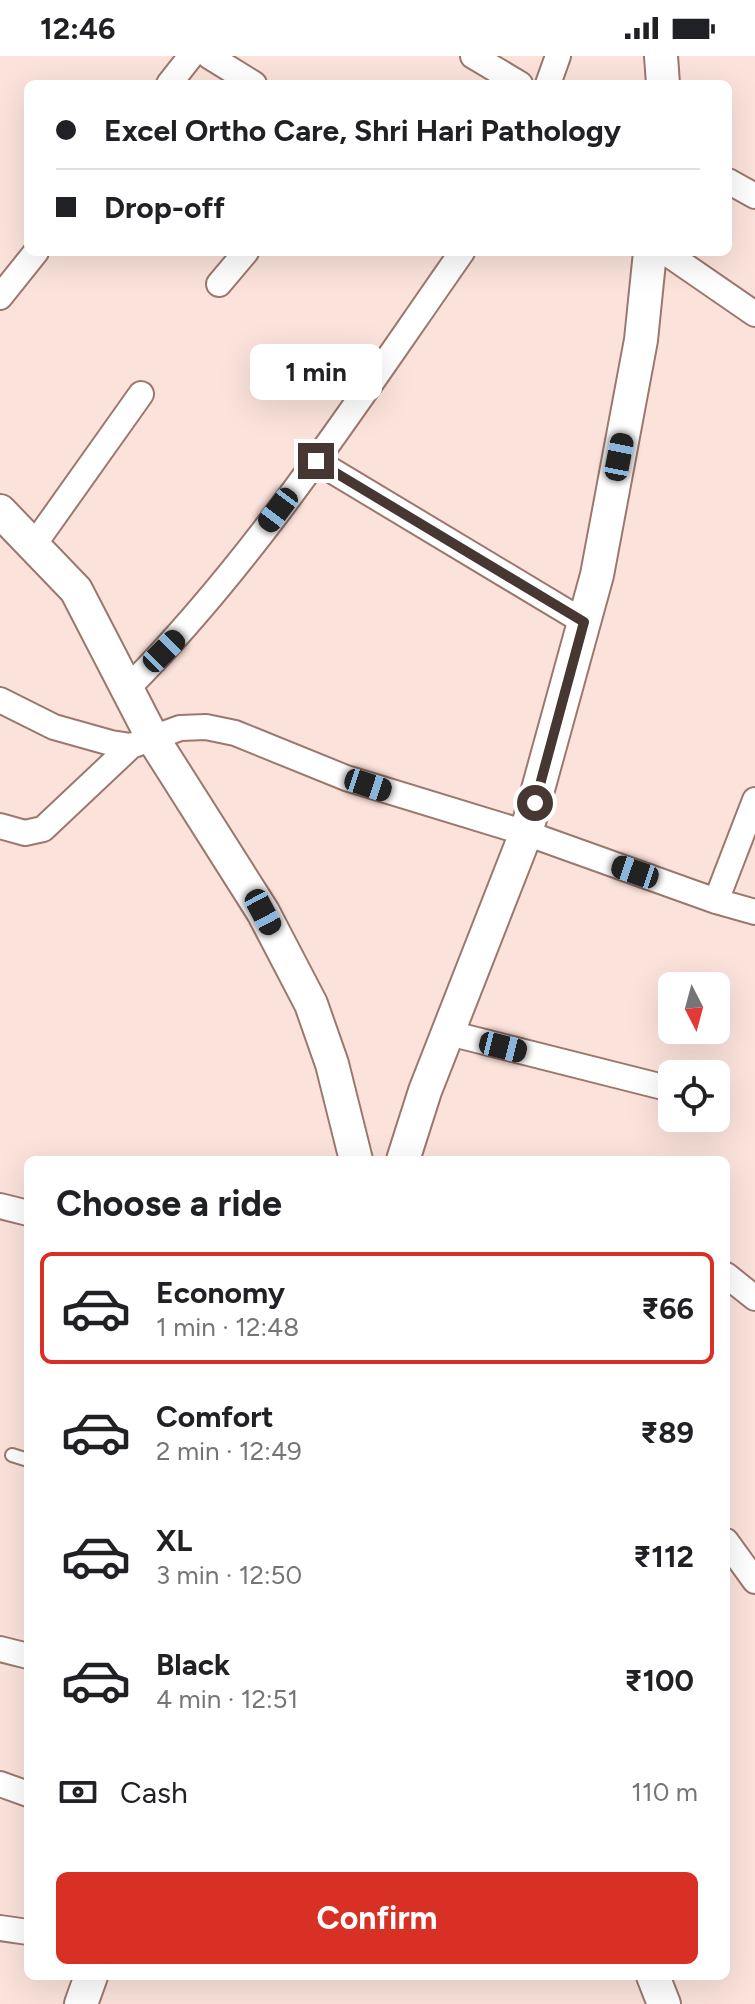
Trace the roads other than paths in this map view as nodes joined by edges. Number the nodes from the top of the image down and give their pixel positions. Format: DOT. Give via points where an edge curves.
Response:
graph roads {
  1 [pos="191,56"];
  2 [pos="209,56"];
  3 [pos="473,56"];
  4 [pos="558,56"];
  5 [pos="661,56"];
  6 [pos="172,80"];
  7 [pos="248,80"];
  8 [pos="513,80"];
  9 [pos="549,80"];
  10 [pos="663,80"];
  11 [pos="732,183"];
  12 [pos="755,196"];
  13 [pos="32,256"];
  14 [pos="243,256"];
  15 [pos="459,256"];
  16 [pos="650,256"];
  17 [pos="671,256"];
  18 [pos="219,284"];
  19 [pos="2,290"];
  20 [pos="755,314"];
  21 [pos="141,394"];
  22 [pos="316,461"];
  23 [pos="0,511"];
  24 [pos="33,546"];
  25 [pos="584,622"];
  26 [pos="127,689"];
  27 [pos="0,700"];
  28 [pos="142,742"];
  29 [pos="755,800"];
  30 [pos="0,826"];
  31 [pos="526,833"];
  32 [pos="716,901"];
  33 [pos="755,912"];
  34 [pos="449,1033"];
  35 [pos="658,1086"];
  36 [pos="355,1156"];
  37 [pos="404,1156"];
  38 [pos="0,1206"];
  39 [pos="24,1212"];
  40 [pos="730,1278"];
  41 [pos="755,1298"];
  42 [pos="12,1455"];
  43 [pos="24,1459"];
  44 [pos="730,1547"];
  45 [pos="755,1581"];
  46 [pos="0,1649"];
  47 [pos="24,1655"];
  48 [pos="0,1784"];
  49 [pos="24,1793"];
  50 [pos="0,1928"];
  51 [pos="24,1931"];
  52 [pos="90,1980"];
  53 [pos="655,1980"];
  54 [pos="678,1980"];
  55 [pos="81,2004"];
  56 [pos="664,2004"];
  57 [pos="687,2004"];
  1 -- 6 [label="street"];
  2 -- 7 [label="street"];
  3 -- 8 [label="street"];
  4 -- 9 [label="street"];
  5 -- 10 [label="street"];
  11 -- 12 [label="street"];
  13 -- 19 [label="street"];
  14 -- 18 [label="street"];
  15 -- 22 [label="street"];
  16 -- 25 [label="street" via="641,340"];
  17 -- 20 [label="street"];
  21 -- 24 [label="street"];
  22 -- 25 [label="street"];
  22 -- 26 [label="street" via="183,633"];
  23 -- 24 [label="street"];
  24 -- 26 [label="street" via="76,590"];
  25 -- 31 [label="street"];
  26 -- 28 [label="street"];
  27 -- 28 [label="street" via="54,727"];
  28 -- 30 [label="street" via="43,829 25,833"];
  28 -- 31 [label="street" via="180,728 235,733 346,778"];
  28 -- 36 [label="street" via="263,912 311,1004"];
  29 -- 32 [label="street"];
  31 -- 32 [label="street"];
  31 -- 34 [label="street"];
  32 -- 33 [label="street"];
  34 -- 35 [label="street"];
  34 -- 37 [label="street"];
  38 -- 39 [label="street"];
  40 -- 41 [label="street"];
  42 -- 43 [label="lane"];
  44 -- 45 [label="street"];
  46 -- 47 [label="street"];
  48 -- 49 [label="street"];
  50 -- 51 [label="street"];
  52 -- 55 [label="street"];
  53 -- 56 [label="street"];
  54 -- 57 [label="street"];
}
